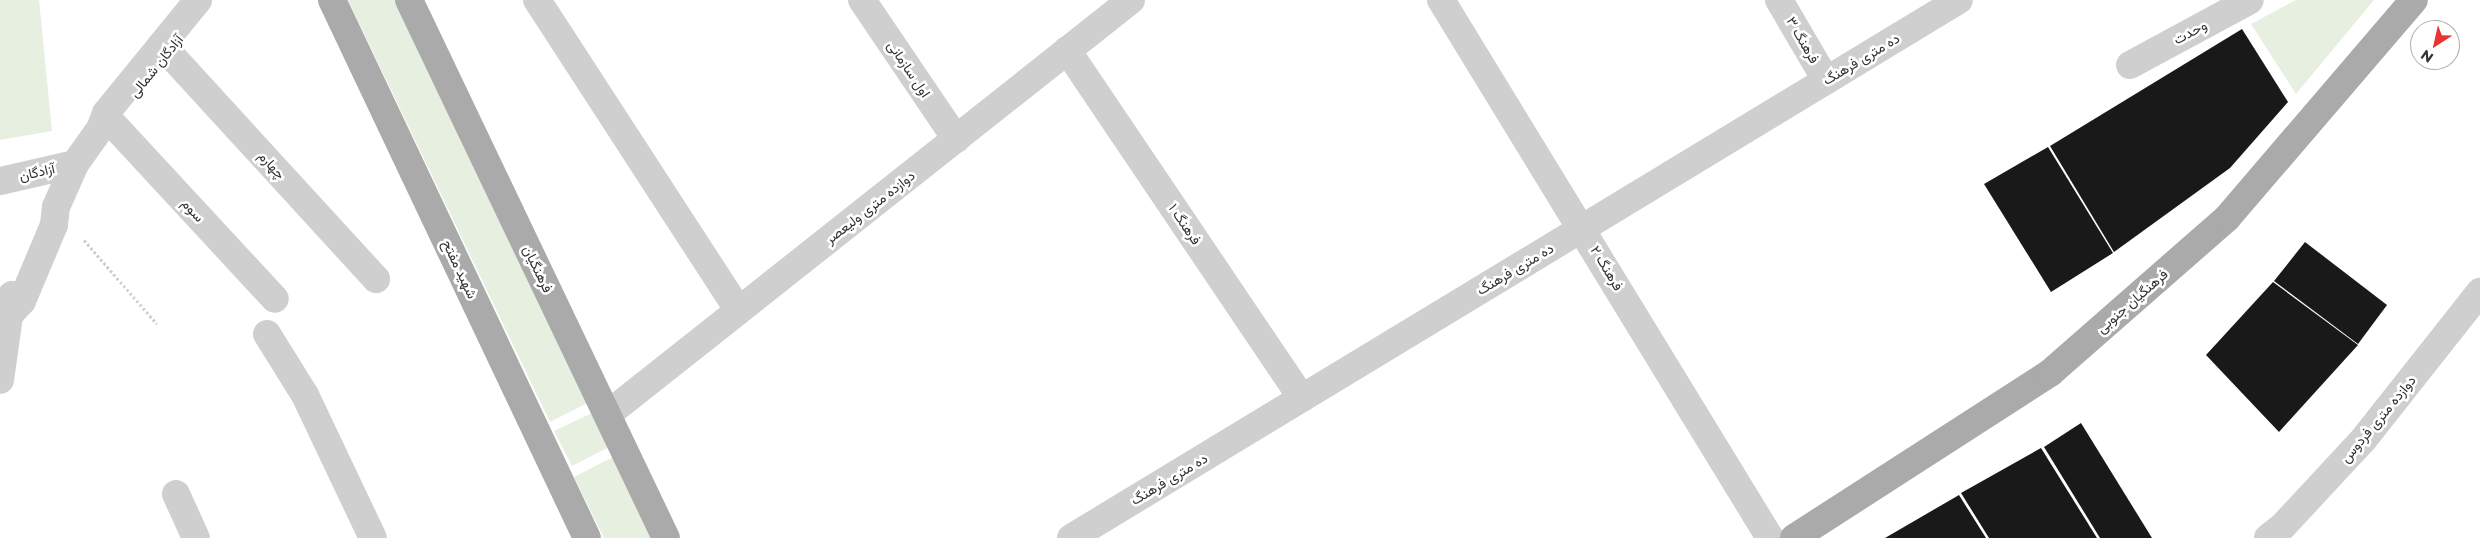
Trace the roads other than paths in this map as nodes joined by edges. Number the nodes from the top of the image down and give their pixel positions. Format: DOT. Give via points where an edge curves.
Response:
graph roads {
  1 [pos="198,0"];
  2 [pos="210,0"];
  3 [pos="332,0"];
  4 [pos="408,0"];
  5 [pos="537,0"];
  6 [pos="862,0"];
  7 [pos="1131,0"];
  8 [pos="1441,0"];
  9 [pos="1779,0"];
  10 [pos="1959,0"];
  11 [pos="2250,0"];
  12 [pos="2414,0"];
  13 [pos="1067,50"];
  14 [pos="168,52"];
  15 [pos="2130,65"];
  16 [pos="1826,80"];
  17 [pos="106,126"];
  18 [pos="956,139"];
  19 [pos="75,164"];
  20 [pos="0,181"];
  21 [pos="1582,228"];
  22 [pos="376,279"];
  23 [pos="2480,292"];
  24 [pos="275,299"];
  25 [pos="738,310"];
  26 [pos="267,334"];
  27 [pos="0,380"];
  28 [pos="1302,398"];
  29 [pos="608,414"];
  30 [pos="176,494"];
  31 [pos="196,538"];
  32 [pos="373,538"];
  33 [pos="587,538"];
  34 [pos="666,538"];
  35 [pos="1071,538"];
  36 [pos="1770,538"];
  37 [pos="1794,538"];
  38 [pos="2268,538"];
  1 -- 17 [label="street, آزادگان شمالی" via="106,113"];
  2 -- 14 [label="street, آزادگان شمالی"];
  3 -- 33 [label="main road, شهید مفتح"];
  4 -- 29 [label="main road, فرهنگیان"];
  5 -- 25 [label="street"];
  6 -- 18 [label="street, اول سازمانی"];
  7 -- 13 [label="street, دوازده متری ولیعصر"];
  8 -- 21 [label="street, فرهنگ ۲"];
  9 -- 16 [label="street, فرهنگ ۳"];
  10 -- 16 [label="street, ده متری فرهنگ"];
  11 -- 15 [label="street, وحدت"];
  12 -- 37 [label="main road, فرهنگیان جنوبی" via="2227,218 2057,367"];
  13 -- 18 [label="street, دوازده متری ولیعصر"];
  13 -- 28 [label="street, فرهنگ ۱"];
  14 -- 17 [label="street, آزادگان شمالی"];
  14 -- 22 [label="street, چهارم"];
  16 -- 21 [label="street, ده متری فرهنگ"];
  17 -- 19 [label="street, آزادگان شمالی"];
  17 -- 24 [label="street, سوم"];
  18 -- 25 [label="street, دوازده متری ولیعصر"];
  19 -- 20 [label="street, آزادگان"];
  19 -- 27 [label="street, آزادگان شمالی" via="56,207 40,229 12,294"];
  21 -- 28 [label="street, ده متری فرهنگ"];
  21 -- 36 [label="street, فرهنگ ۲"];
  23 -- 38 [label="street, دوازده متری فردوس" via="2363,440"];
  25 -- 29 [label="street, دوازده متری ولیعصر"];
  26 -- 32 [label="street" via="305,395"];
  28 -- 35 [label="street, ده متری فرهنگ"];
  29 -- 34 [label="main road, فرهنگیان"];
  30 -- 31 [label="street"];
}
